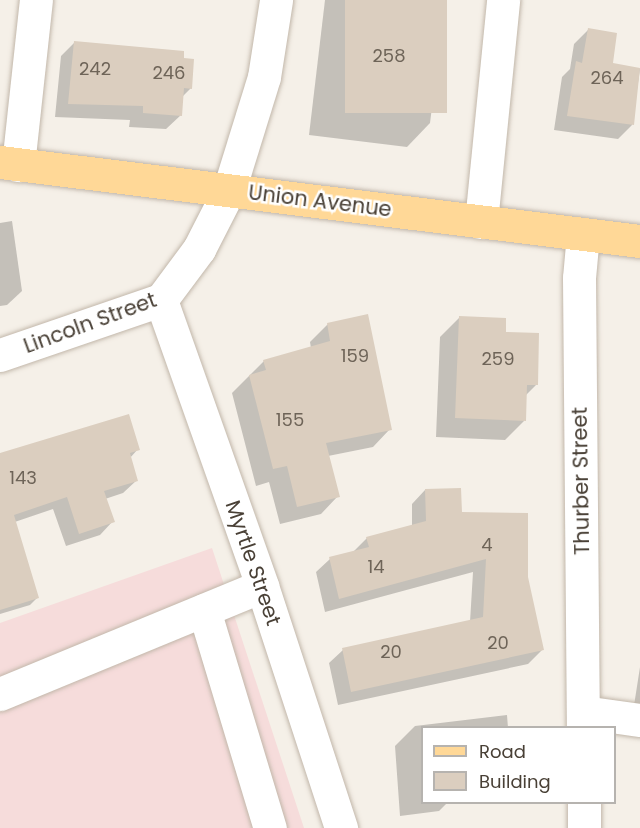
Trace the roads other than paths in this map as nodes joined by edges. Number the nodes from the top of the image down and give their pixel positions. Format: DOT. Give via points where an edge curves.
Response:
graph roads {
  1 [pos="36,0"];
  2 [pos="276,0"];
  3 [pos="504,0"];
  4 [pos="9,164"];
  5 [pos="229,190"];
  6 [pos="481,222"];
  7 [pos="583,234"];
  8 [pos="640,241"];
  9 [pos="161,300"];
  10 [pos="0,355"];
  11 [pos="262,586"];
  12 [pos="204,610"];
  13 [pos="0,694"];
  14 [pos="583,720"];
  15 [pos="640,720"];
  16 [pos="584,804"];
  17 [pos="270,828"];
  18 [pos="341,828"];
  19 [pos="584,828"];
  1 -- 4 [label="street"];
  2 -- 5 [label="street, Lincoln Street" via="264,77"];
  3 -- 6 [label="street"];
  4 -- 5 [label="main road, Union Avenue"];
  5 -- 6 [label="main road, Union Avenue"];
  5 -- 9 [label="street, Lincoln Street" via="199,249"];
  6 -- 7 [label="main road, Union Avenue"];
  7 -- 8 [label="main road, Union Avenue"];
  7 -- 14 [label="street, Thurber Street" via="579,278"];
  9 -- 10 [label="street, Lincoln Street"];
  9 -- 11 [label="street, Myrtle Street"];
  11 -- 12 [label="street"];
  11 -- 18 [label="street, Myrtle Street"];
  12 -- 13 [label="street"];
  12 -- 17 [label="street"];
  14 -- 15 [label="street"];
  16 -- 19 [label="street"];
}
